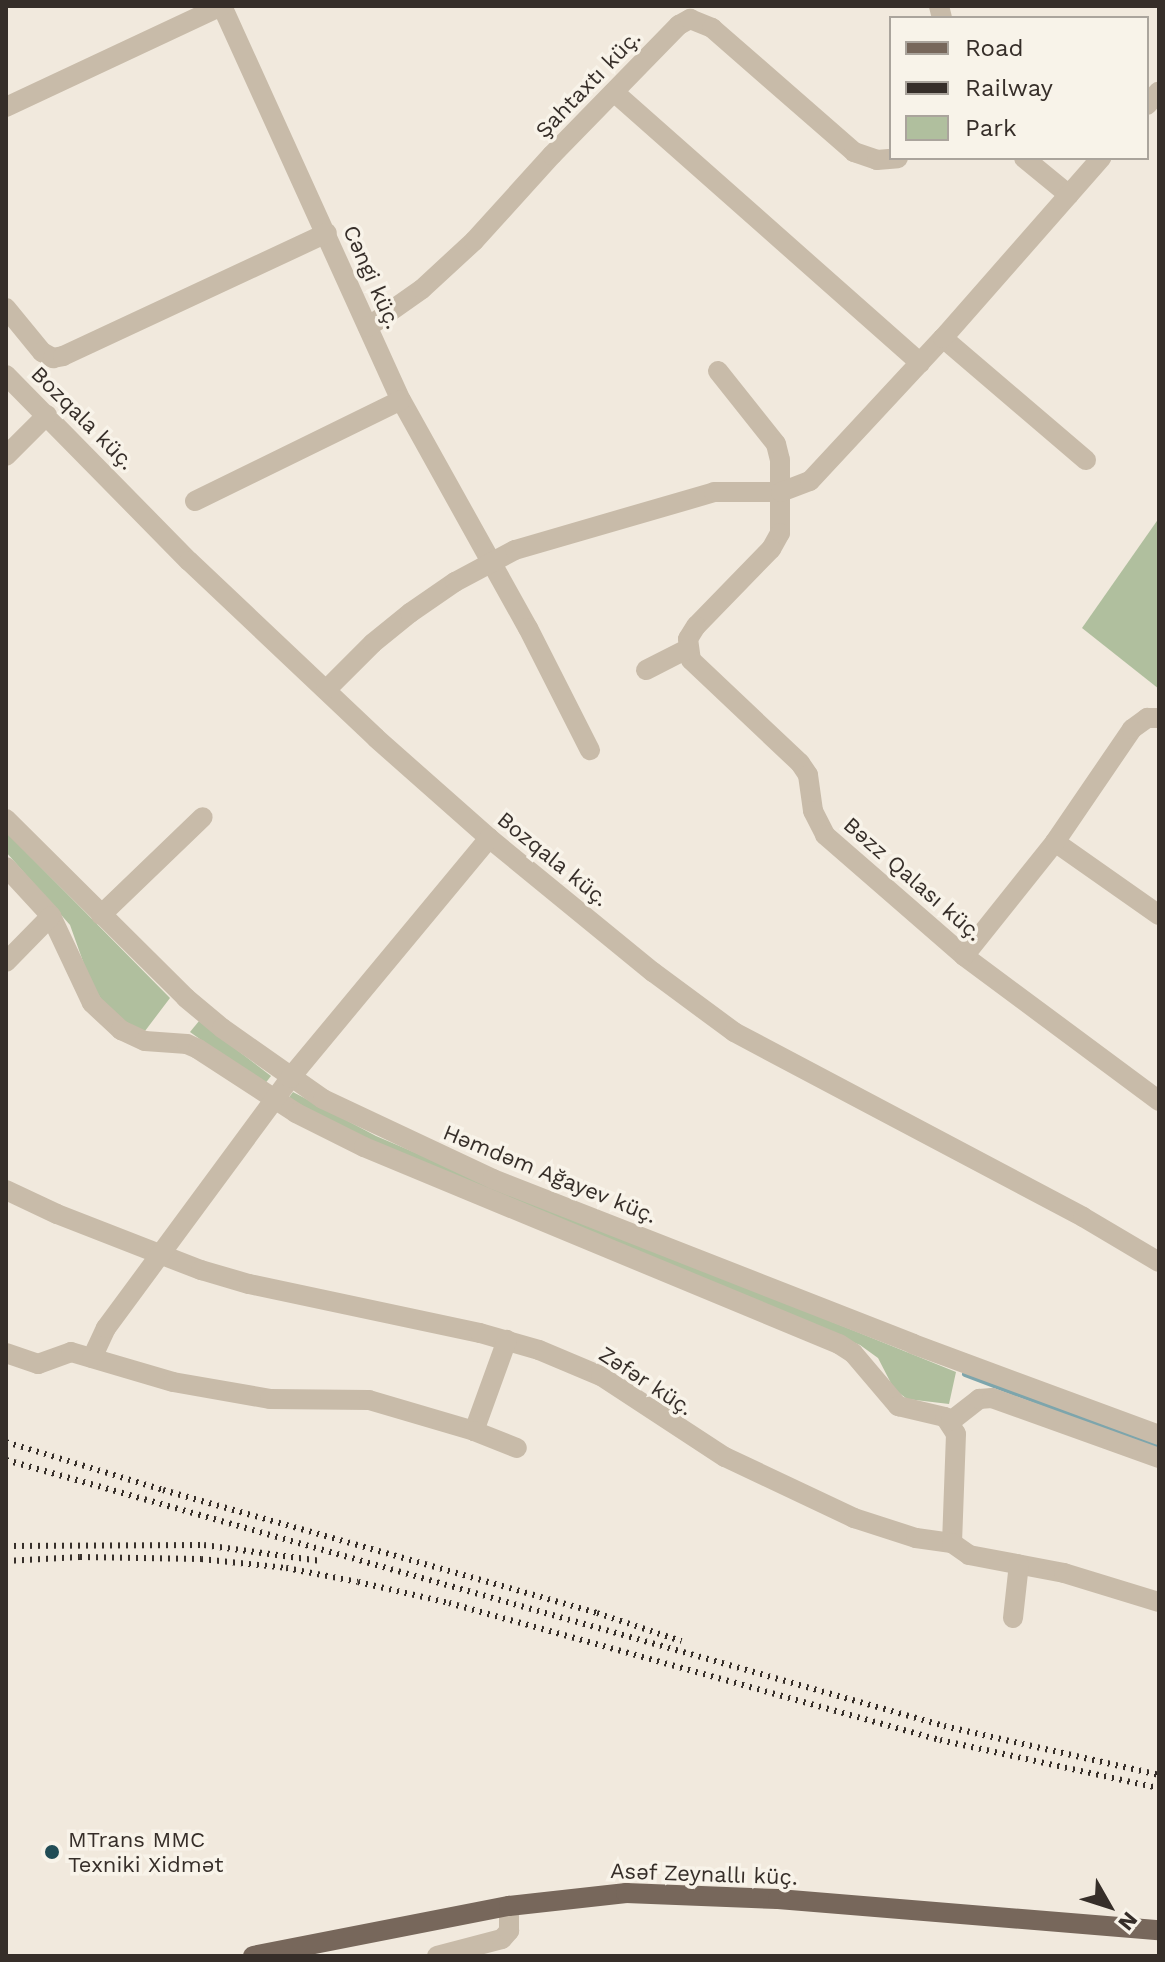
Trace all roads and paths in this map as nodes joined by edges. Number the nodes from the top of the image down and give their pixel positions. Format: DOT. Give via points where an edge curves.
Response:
graph roads {
  1 [pos="222,6"];
  2 [pos="614,92"];
  3 [pos="6,107"];
  4 [pos="889,159"];
  5 [pos="1026,160"];
  6 [pos="1099,160"];
  7 [pos="1069,195"];
  8 [pos="327,233"];
  9 [pos="6,308"];
  10 [pos="368,327"];
  11 [pos="943,338"];
  12 [pos="920,363"];
  13 [pos="718,371"];
  14 [pos="6,375"];
  15 [pos="401,400"];
  16 [pos="47,415"];
  17 [pos="6,456"];
  18 [pos="1086,460"];
  19 [pos="781,492"];
  20 [pos="195,501"];
  21 [pos="490,562"];
  22 [pos="687,649"];
  23 [pos="646,670"];
  24 [pos="326,690"];
  25 [pos="1159,718"];
  26 [pos="590,750"];
  27 [pos="203,817"];
  28 [pos="6,819"];
  29 [pos="489,838"];
  30 [pos="1055,842"];
  31 [pos="6,867"];
  32 [pos="101,915"];
  33 [pos="1159,915"];
  34 [pos="51,916"];
  35 [pos="964,956"];
  36 [pos="6,962"];
  37 [pos="290,1078"];
  38 [pos="274,1100"];
  39 [pos="1159,1101"];
  40 [pos="6,1190"];
  41 [pos="162,1255"];
  42 [pos="1159,1262"];
  43 [pos="507,1340"];
  44 [pos="6,1353"];
  45 [pos="92,1358"];
  46 [pos="951,1421"];
  47 [pos="474,1431"];
  48 [pos="1159,1435"];
  49 [pos="517,1448"];
  50 [pos="1159,1458"];
  51 [pos="952,1543"];
  52 [pos="1019,1564"];
  53 [pos="1159,1602"];
  54 [pos="1013,1618"];
  55 [pos="509,1906"];
  56 [pos="1159,1930"];
  57 [pos="253,1956"];
  58 [pos="437,1956"];
  1 -- 3 [label="street"];
  1 -- 8 [label="street, Cəngi küç."];
  2 -- 4 [label="street, Şahtaxtı küç." via="690,19 712,28 854,152"];
  2 -- 10 [label="street, Şahtaxtı küç." via="474,241 422,289"];
  2 -- 12 [label="street"];
  5 -- 7 [label="street"];
  6 -- 7 [label="street"];
  7 -- 11 [label="street"];
  8 -- 9 [label="street" via="63,356 42,352"];
  8 -- 10 [label="street, Cəngi küç."];
  10 -- 15 [label="street, Cəngi küç."];
  11 -- 12 [label="street"];
  11 -- 18 [label="street"];
  12 -- 19 [label="street" via="827,466 810,481"];
  13 -- 19 [label="street" via="776,444"];
  14 -- 16 [label="street, Bozqala küç."];
  15 -- 20 [label="street"];
  15 -- 21 [label="street, Cəngi küç."];
  16 -- 17 [label="street"];
  16 -- 24 [label="street, Bozqala küç." via="189,561"];
  19 -- 21 [label="street" via="714,492 547,538"];
  19 -- 22 [label="street" via="776,542 696,626"];
  21 -- 24 [label="street" via="410,613"];
  21 -- 26 [label="street, Cəngi küç."];
  22 -- 23 [label="street"];
  22 -- 35 [label="street, Bəzz Qalası küç." via="691,660 800,763 825,835"];
  24 -- 29 [label="street, Bozqala küç."];
  25 -- 30 [label="street" via="1147,718 1132,729"];
  27 -- 32 [label="street"];
  28 -- 32 [label="street, Həmdəm Ağayev küç."];
  29 -- 37 [label="street"];
  29 -- 42 [label="street, Bozqala küç." via="734,1032"];
  30 -- 33 [label="street"];
  30 -- 35 [label="street"];
  31 -- 34 [label="street"];
  32 -- 37 [label="street, Həmdəm Ağayev küç." via="186,998"];
  34 -- 36 [label="street"];
  34 -- 38 [label="street" via="82,984 104,1016 134,1037 198,1049"];
  35 -- 39 [label="street, Bəzz Qalası küç."];
  37 -- 38 [label="street"];
  37 -- 48 [label="street, Həmdəm Ağayev küç." via="364,1120 493,1179"];
  38 -- 41 [label="street"];
  38 -- 46 [label="street" via="400,1163 839,1344 898,1406"];
  40 -- 41 [label="street, Zəfər küç."];
  41 -- 43 [label="street, Zəfər küç." via="249,1284"];
  41 -- 45 [label="street" via="106,1328"];
  43 -- 47 [label="street"];
  43 -- 51 [label="street, Zəfər küç." via="601,1376 687,1436 828,1506 916,1538"];
  44 -- 45 [label="street" via="38,1364 71,1352"];
  45 -- 47 [label="street" via="173,1382 270,1399 369,1400"];
  46 -- 50 [label="street" via="979,1399 992,1398"];
  46 -- 51 [label="street" via="956,1434"];
  47 -- 49 [label="street"];
  51 -- 52 [label="street, Zəfər küç." via="969,1555"];
  52 -- 53 [label="street, Zəfər küç."];
  52 -- 54 [label="street"];
  55 -- 56 [label="main road, Asəf Zeynallı küç." via="589,1895 679,1893"];
  55 -- 57 [label="main road, Asəf Zeynallı küç."];
  55 -- 58 [label="street" via="509,1931 502,1939"];
}
